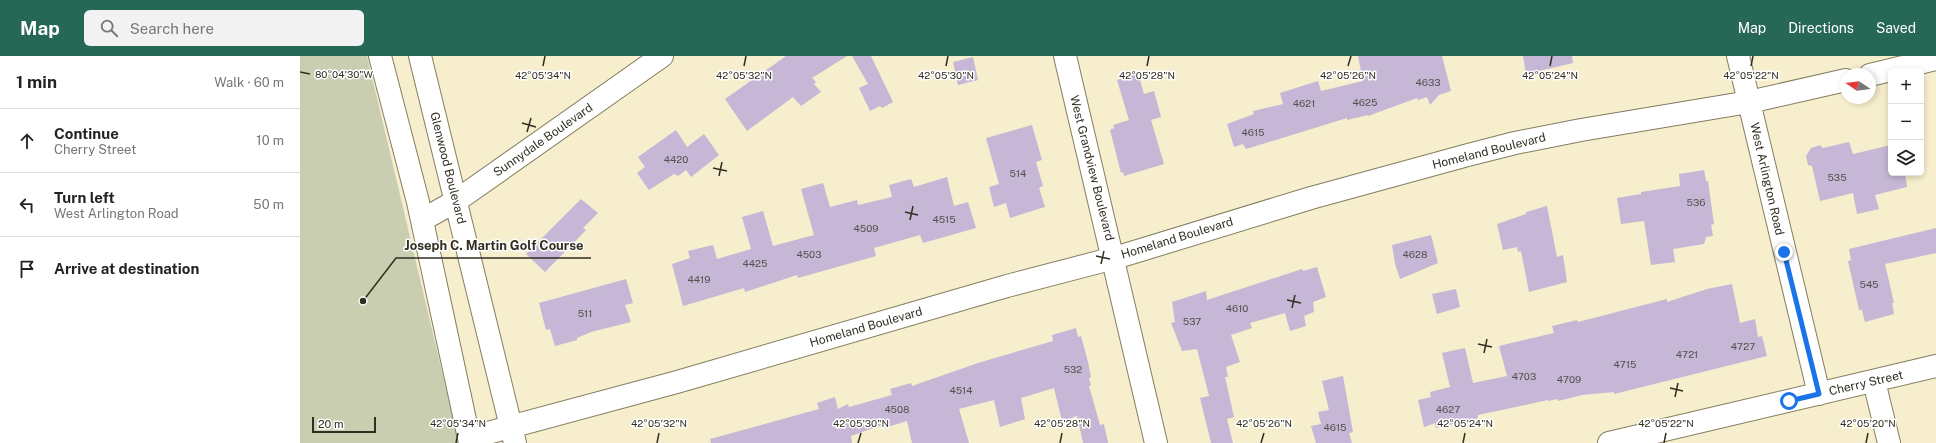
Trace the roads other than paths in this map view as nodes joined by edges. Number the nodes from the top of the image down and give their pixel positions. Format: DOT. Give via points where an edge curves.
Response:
graph roads {
  1 [pos="380,56"];
  2 [pos="420,56"];
  3 [pos="662,56"];
  4 [pos="1065,56"];
  5 [pos="1738,56"];
  6 [pos="1936,59"];
  7 [pos="1876,74"];
  8 [pos="1840,81"];
  9 [pos="1749,102"];
  10 [pos="456,201"];
  11 [pos="422,220"];
  12 [pos="1114,258"];
  13 [pos="1936,366"];
  14 [pos="1874,381"];
  15 [pos="1819,394"];
  16 [pos="513,435"];
  17 [pos="470,441"];
  18 [pos="1156,443"];
  19 [pos="1609,443"];
  20 [pos="1889,443"];
  1 -- 11 [label="street"];
  2 -- 10 [label="street, Glenwood Boulevard"];
  3 -- 10 [label="street, Sunnydale Boulevard"];
  4 -- 12 [label="street, West Grandview Boulevard"];
  5 -- 9 [label="street, West Arlington Road"];
  6 -- 7 [label="street"];
  8 -- 9 [label="street, Homeland Boulevard"];
  9 -- 12 [label="street, Homeland Boulevard" via="1515,143 1311,198"];
  9 -- 15 [label="street, West Arlington Road"];
  10 -- 11 [label="street, Sunnydale Boulevard"];
  10 -- 16 [label="street, Glenwood Boulevard"];
  11 -- 17 [label="street"];
  12 -- 16 [label="street, Homeland Boulevard" via="1007,286 677,382"];
  12 -- 18 [label="street, West Grandview Boulevard"];
  13 -- 14 [label="street, Cherry Street"];
  14 -- 15 [label="street, Cherry Street"];
  14 -- 20 [label="street"];
  15 -- 19 [label="street, Cherry Street"];
  16 -- 17 [label="street, Homeland Boulevard"];
}
